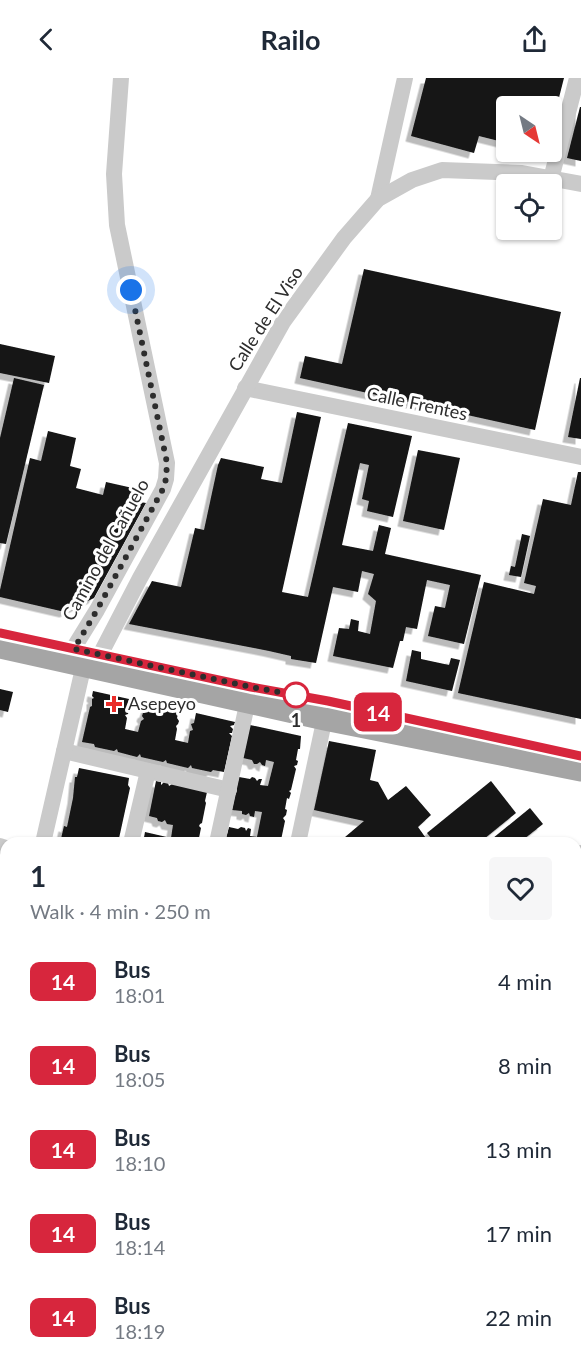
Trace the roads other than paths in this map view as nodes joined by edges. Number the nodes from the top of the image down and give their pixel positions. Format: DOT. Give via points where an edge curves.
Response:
graph roads {
  1 [pos="122,78"];
  2 [pos="405,78"];
  3 [pos="577,78"];
  4 [pos="528,174"];
  5 [pos="552,174"];
  6 [pos="562,180"];
  7 [pos="581,184"];
  8 [pos="378,199"];
  9 [pos="245,388"];
  10 [pos="581,458"];
  11 [pos="0,633"];
  12 [pos="0,645"];
  13 [pos="86,656"];
  14 [pos="248,700"];
  15 [pos="324,717"];
  16 [pos="64,751"];
  17 [pos="581,756"];
  18 [pos="581,768"];
  19 [pos="148,771"];
  20 [pos="229,790"];
  21 [pos="44,837"];
  22 [pos="132,837"];
  23 [pos="218,837"];
  24 [pos="299,837"];
  1 -- 13 [label="street, Camino del Cañuelo" via="114,174 117,225 167,463 163,489 97,610"];
  2 -- 8 [label="street"];
  3 -- 5 [label="street"];
  4 -- 8 [label="street, Calle de El Viso" via="442,170 412,180"];
  6 -- 7 [label="street, Calle de El Viso"];
  8 -- 9 [label="street, Calle de El Viso" via="344,238 283,322"];
  9 -- 10 [label="street, Calle Frentes"];
  9 -- 13 [label="street, Calle de El Viso" via="140,578"];
  11 -- 13 [label="main road"];
  12 -- 13 [label="main road"];
  13 -- 14 [label="main road"];
  13 -- 16 [label="street"];
  13 -- 17 [label="main road" via="337,703"];
  14 -- 15 [label="main road"];
  14 -- 20 [label="street"];
  15 -- 18 [label="main road"];
  15 -- 24 [label="street"];
  16 -- 19 [label="street"];
  16 -- 21 [label="street"];
  19 -- 20 [label="street"];
  19 -- 22 [label="street"];
  20 -- 23 [label="street"];
}
